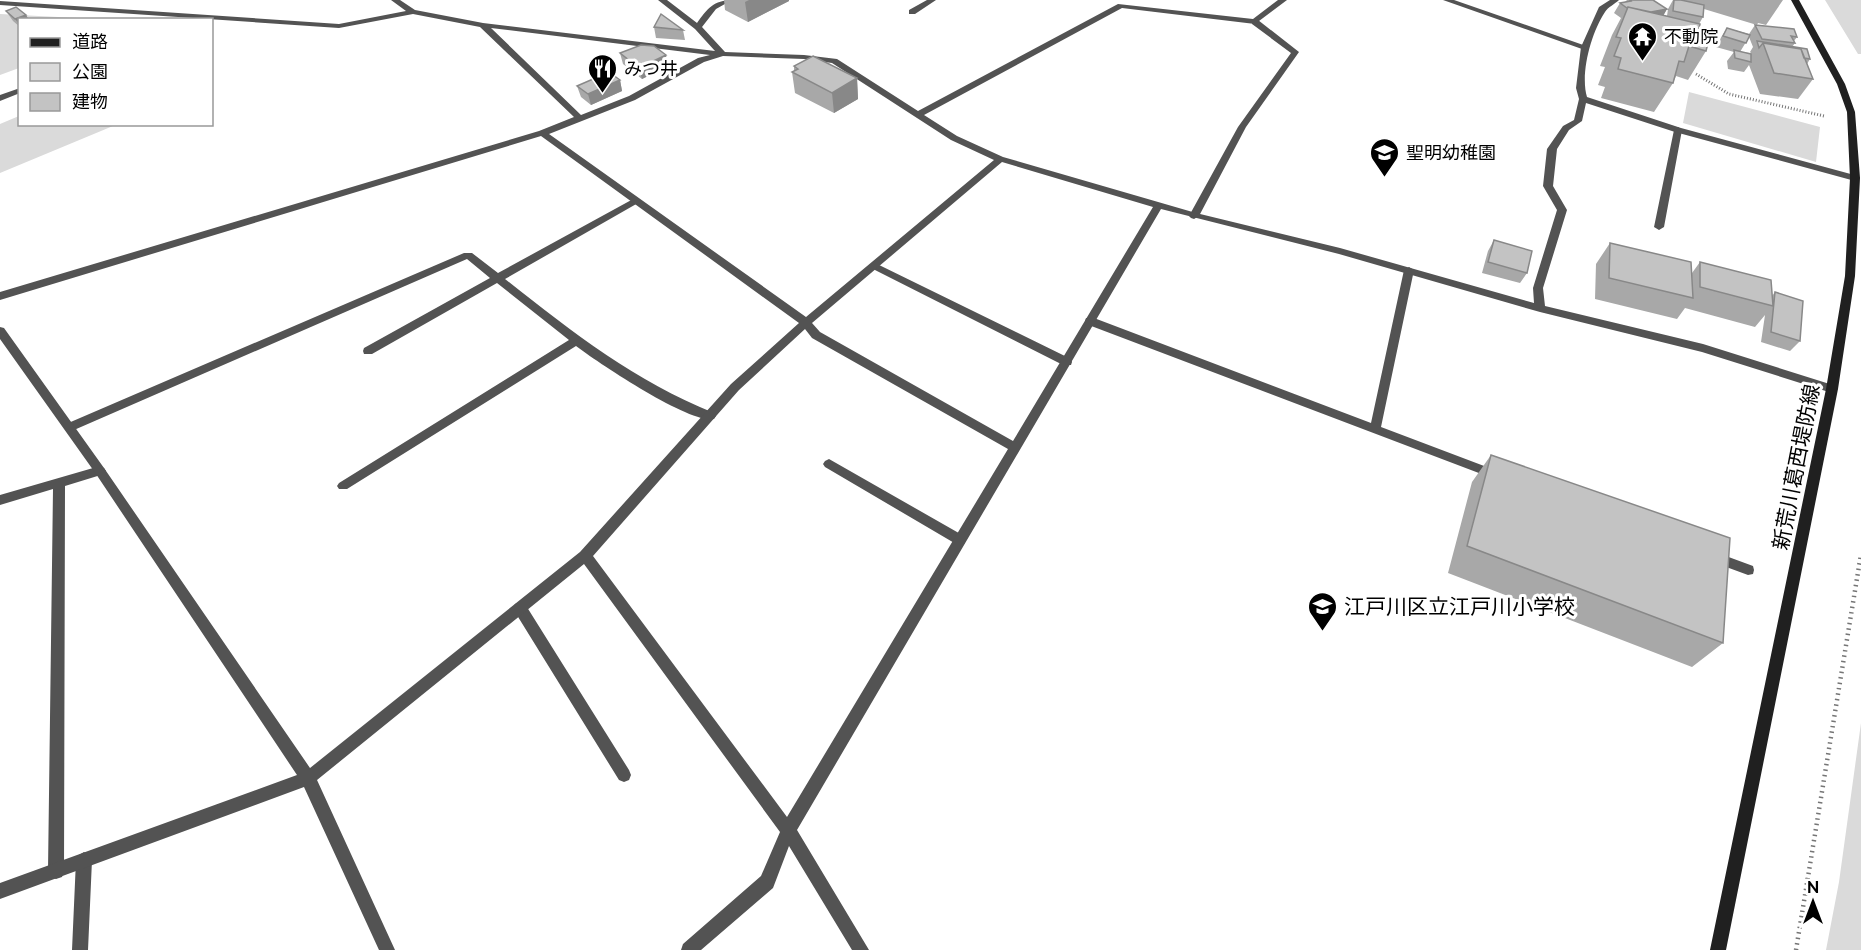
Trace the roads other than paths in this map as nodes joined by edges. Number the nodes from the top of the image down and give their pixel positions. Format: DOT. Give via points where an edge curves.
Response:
graph roads {
  1 [pos="395,0"];
  2 [pos="662,0"];
  3 [pos="728,0"];
  4 [pos="932,0"];
  5 [pos="1283,0"];
  6 [pos="1447,0"];
  7 [pos="1615,0"];
  8 [pos="1795,0"];
  9 [pos="0,3"];
  10 [pos="1119,3"];
  11 [pos="413,12"];
  12 [pos="912,12"];
  13 [pos="204,18"];
  14 [pos="213,19"];
  15 [pos="1255,22"];
  16 [pos="483,25"];
  17 [pos="698,27"];
  18 [pos="1585,47"];
  19 [pos="723,54"];
  20 [pos="18,91"];
  21 [pos="0,98"];
  22 [pos="1583,99"];
  23 [pos="920,114"];
  24 [pos="581,119"];
  25 [pos="1678,130"];
  26 [pos="542,133"];
  27 [pos="1000,159"];
  28 [pos="1855,178"];
  29 [pos="635,201"];
  30 [pos="1158,206"];
  31 [pos="1194,216"];
  32 [pos="1659,227"];
  33 [pos="875,266"];
  34 [pos="1409,270"];
  35 [pos="500,279"];
  36 [pos="0,296"];
  37 [pos="1540,308"];
  38 [pos="1090,321"];
  39 [pos="806,323"];
  40 [pos="0,331"];
  41 [pos="577,340"];
  42 [pos="368,351"];
  43 [pos="1067,362"];
  44 [pos="1832,389"];
  45 [pos="710,416"];
  46 [pos="70,427"];
  47 [pos="1376,429"];
  48 [pos="1014,447"];
  49 [pos="829,464"];
  50 [pos="100,471"];
  51 [pos="1507,479"];
  52 [pos="59,483"];
  53 [pos="343,486"];
  54 [pos="0,500"];
  55 [pos="960,540"];
  56 [pos="1704,553"];
  57 [pos="585,556"];
  58 [pos="1748,570"];
  59 [pos="520,608"];
  60 [pos="624,775"];
  61 [pos="308,778"];
  62 [pos="788,830"];
  63 [pos="84,860"];
  64 [pos="56,871"];
  65 [pos="0,891"];
  66 [pos="80,950"];
  67 [pos="387,950"];
  68 [pos="689,950"];
  69 [pos="861,950"];
  70 [pos="1718,950"];
  1 -- 11 [label="street"];
  2 -- 17 [label="street"];
  3 -- 17 [label="street" via="713,7"];
  4 -- 12 [label="street"];
  5 -- 15 [label="street"];
  6 -- 18 [label="street"];
  7 -- 18 [label="street" via="1602,9"];
  8 -- 28 [label="main road, 新荒川葛西堤防線" via="1847,98"];
  9 -- 13 [label="street"];
  10 -- 15 [label="street"];
  10 -- 23 [label="street"];
  11 -- 14 [label="street" via="339,26"];
  11 -- 16 [label="street"];
  15 -- 31 [label="street" via="1295,52 1242,127"];
  16 -- 19 [label="street"];
  16 -- 24 [label="street"];
  17 -- 19 [label="street"];
  18 -- 22 [label="street" via="1580,88"];
  19 -- 23 [label="street" via="834,61"];
  19 -- 24 [label="street" via="702,60 632,98"];
  20 -- 21 [label="street"];
  22 -- 25 [label="street"];
  22 -- 37 [label="street" via="1578,121 1566,128 1552,149 1548,186 1562,210 1538,288"];
  23 -- 27 [label="street" via="954,138"];
  24 -- 26 [label="street"];
  25 -- 28 [label="street"];
  25 -- 32 [label="street"];
  26 -- 29 [label="street"];
  26 -- 36 [label="street"];
  27 -- 30 [label="street"];
  27 -- 33 [label="street"];
  28 -- 44 [label="main road, 新荒川葛西堤防線" via="1850,276"];
  29 -- 35 [label="street"];
  29 -- 39 [label="street"];
  30 -- 31 [label="street"];
  30 -- 38 [label="street"];
  31 -- 34 [label="street"];
  33 -- 39 [label="street"];
  33 -- 43 [label="street"];
  34 -- 37 [label="street"];
  34 -- 47 [label="street"];
  35 -- 41 [label="street"];
  35 -- 42 [label="street"];
  35 -- 46 [label="street" via="468,255"];
  37 -- 44 [label="street" via="1703,348"];
  38 -- 43 [label="street"];
  38 -- 47 [label="street"];
  39 -- 45 [label="street" via="735,387"];
  39 -- 48 [label="street" via="816,335"];
  40 -- 46 [label="street"];
  41 -- 45 [label="street" via="609,364"];
  41 -- 53 [label="street"];
  43 -- 48 [label="street"];
  44 -- 70 [label="main road, 新荒川葛西堤防線"];
  45 -- 57 [label="street"];
  46 -- 50 [label="street"];
  47 -- 51 [label="street"];
  48 -- 55 [label="street"];
  49 -- 55 [label="street"];
  50 -- 52 [label="street"];
  50 -- 61 [label="street"];
  52 -- 54 [label="street"];
  52 -- 64 [label="street"];
  55 -- 62 [label="street"];
  56 -- 58 [label="street"];
  57 -- 59 [label="street"];
  57 -- 62 [label="street"];
  59 -- 60 [label="street"];
  59 -- 61 [label="street"];
  61 -- 63 [label="street"];
  61 -- 67 [label="street"];
  62 -- 68 [label="street" via="767,882"];
  62 -- 69 [label="street"];
  63 -- 64 [label="street"];
  63 -- 66 [label="street"];
  64 -- 65 [label="street"];
}
